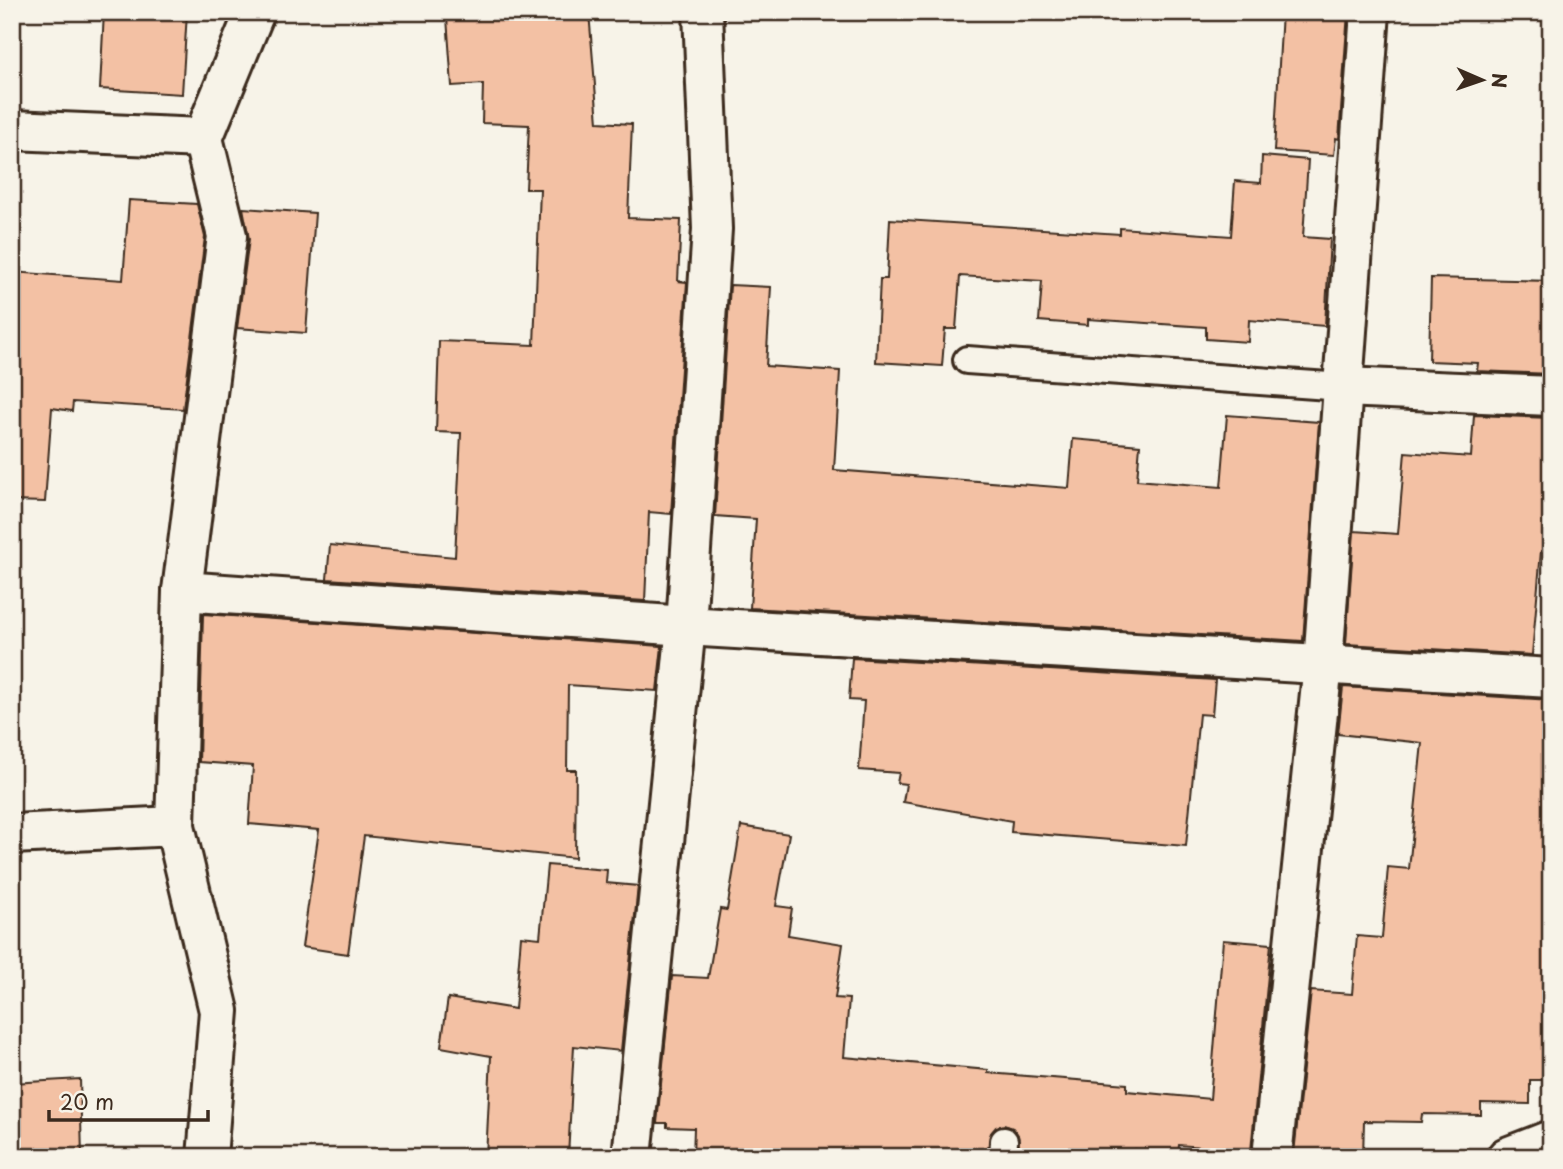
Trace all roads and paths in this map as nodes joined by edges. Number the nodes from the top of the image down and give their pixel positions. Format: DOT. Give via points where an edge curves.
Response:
graph roads {
  1 [pos="255,12"];
  2 [pos="703,12"];
  3 [pos="1370,12"];
  4 [pos="12,130"];
  5 [pos="203,138"];
  6 [pos="967,360"];
  7 [pos="1343,387"];
  8 [pos="1551,396"];
  9 [pos="181,591"];
  10 [pos="686,626"];
  11 [pos="1322,664"];
  12 [pos="1551,678"];
  13 [pos="175,826"];
  14 [pos="12,834"];
  15 [pos="1551,1140"];
  16 [pos="207,1157"];
  17 [pos="632,1157"];
  18 [pos="1272,1157"];
  19 [pos="1507,1157"];
  1 -- 5 [label="street"];
  2 -- 10 [label="street" via="712,229"];
  3 -- 7 [label="street"];
  4 -- 5 [label="street"];
  5 -- 9 [label="street" via="227,236"];
  6 -- 7 [label="lane"];
  7 -- 8 [label="street"];
  7 -- 11 [label="street"];
  9 -- 10 [label="street"];
  9 -- 13 [label="street"];
  10 -- 11 [label="street"];
  10 -- 17 [label="street"];
  11 -- 12 [label="street"];
  11 -- 18 [label="street"];
  13 -- 14 [label="street"];
  13 -- 16 [label="street" via="219,1011"];
  15 -- 19 [label="street"];
}
